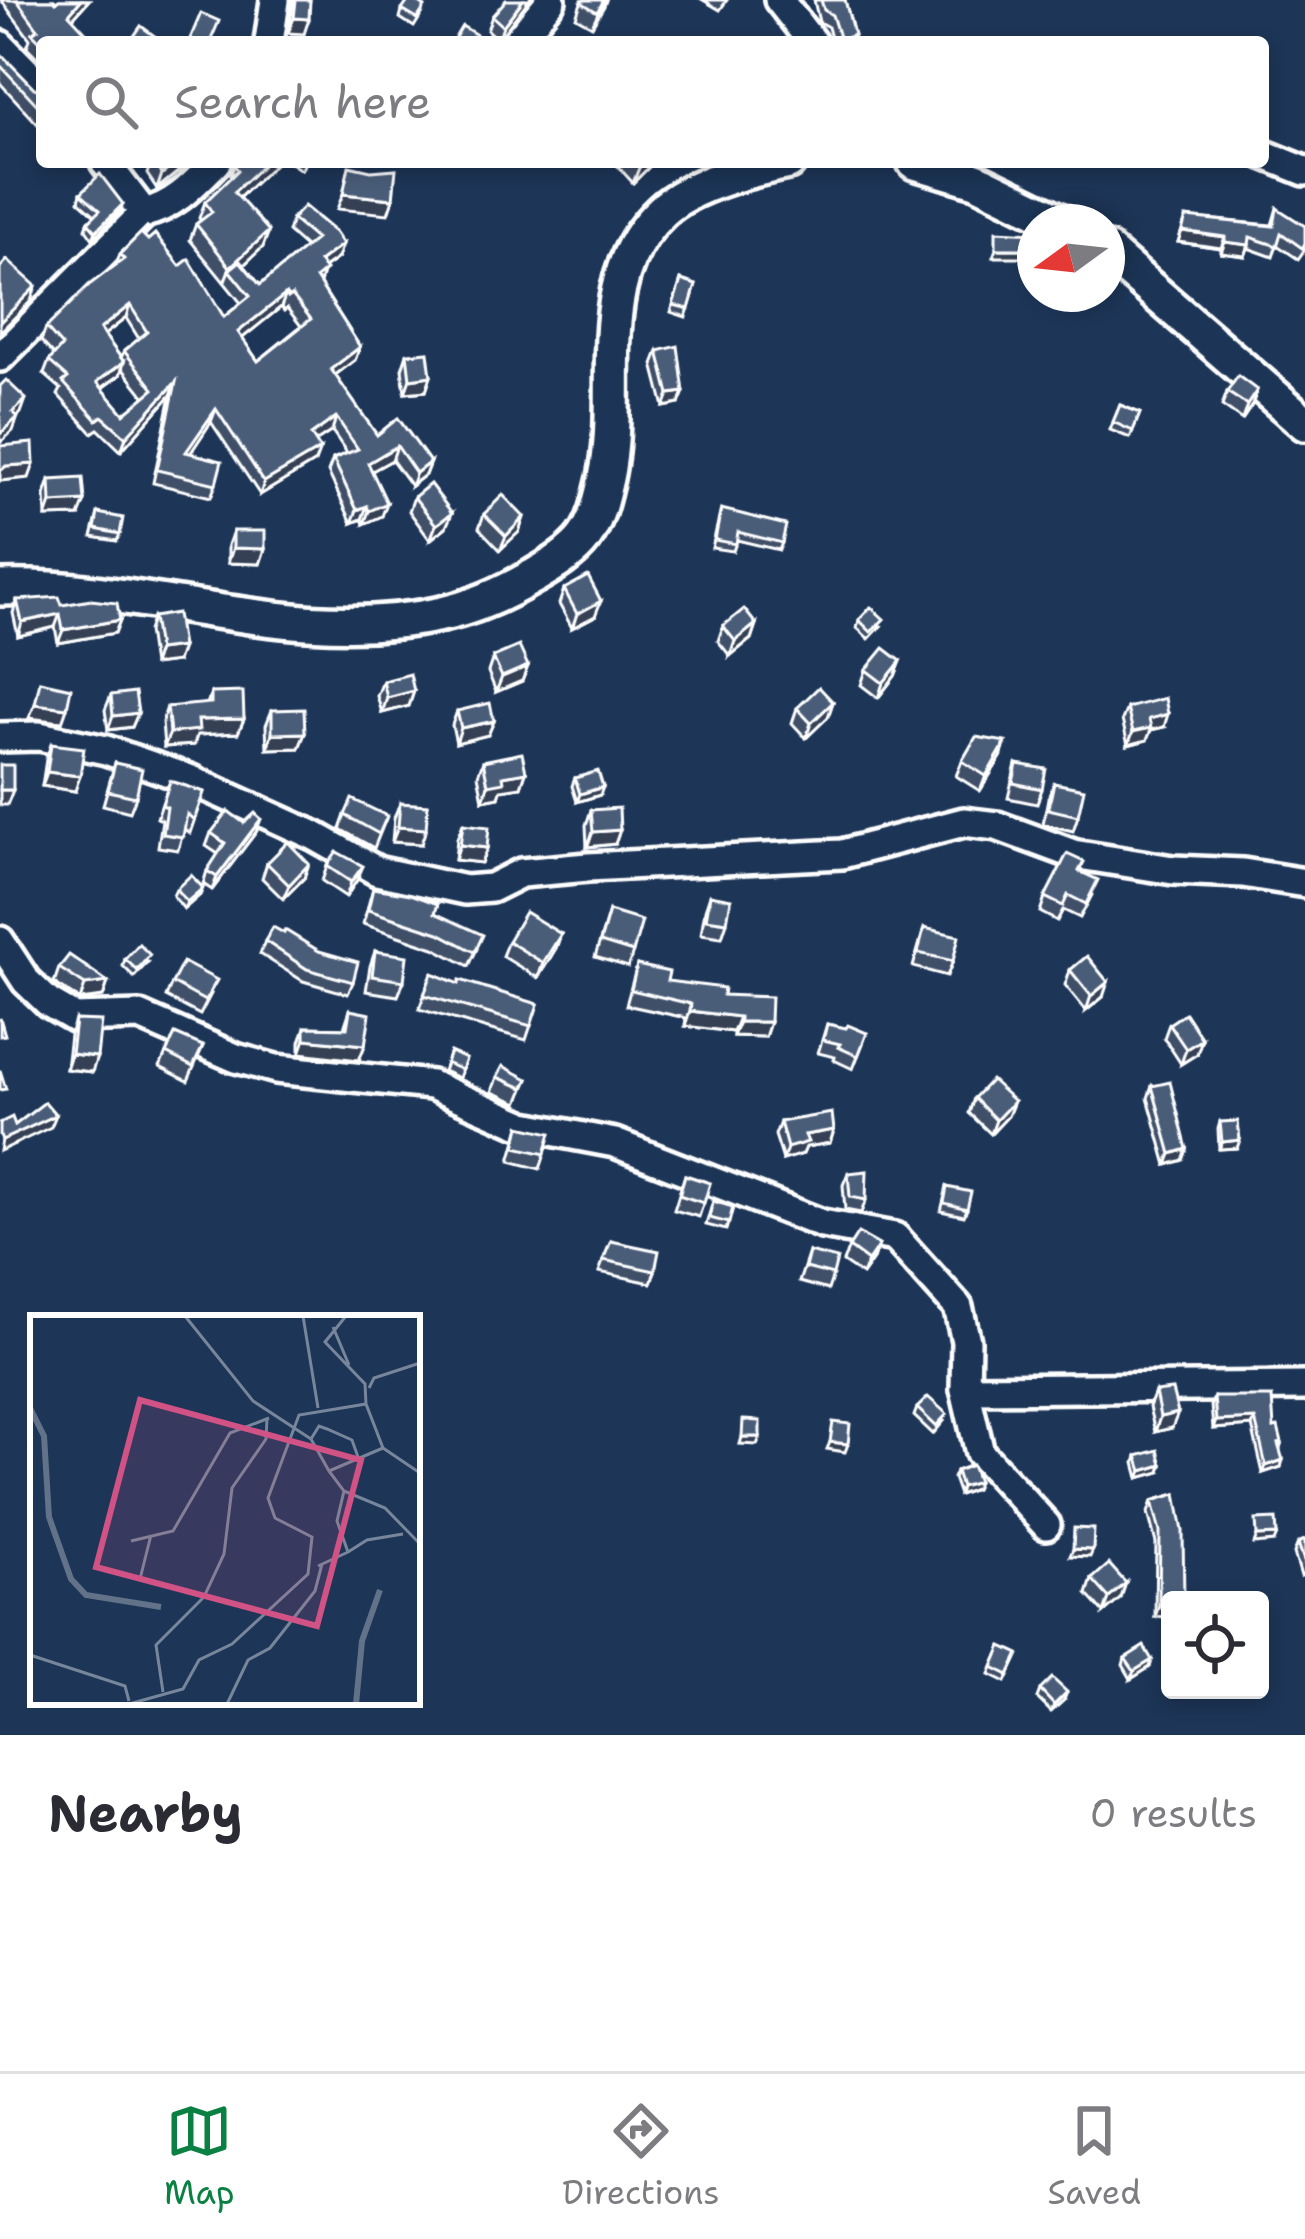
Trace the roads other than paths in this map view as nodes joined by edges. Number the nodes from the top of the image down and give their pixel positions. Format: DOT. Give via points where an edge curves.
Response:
graph roads {
  1 [pos="275,0"];
  2 [pos="551,0"];
  3 [pos="779,0"];
  4 [pos="270,36"];
  5 [pos="521,36"];
  6 [pos="807,36"];
  7 [pos="0,45"];
  8 [pos="36,82"];
  9 [pos="1269,156"];
  10 [pos="110,168"];
  11 [pos="209,168"];
  12 [pos="768,168"];
  13 [pos="935,168"];
  14 [pos="1305,171"];
  15 [pos="1025,204"];
  16 [pos="144,213"];
  17 [pos="1125,266"];
  18 [pos="0,357"];
  19 [pos="1305,422"];
  20 [pos="0,589"];
  21 [pos="0,737"];
  22 [pos="1305,883"];
  23 [pos="0,941"];
  24 [pos="1305,1387"];
  25 [pos="965,1389"];
  26 [pos="1046,1526"];
  1 -- 4 [label="street"];
  2 -- 5 [label="street"];
  3 -- 6 [label="street"];
  7 -- 8 [label="street"];
  9 -- 14 [label="street"];
  10 -- 16 [label="street"];
  11 -- 16 [label="street" via="166,206"];
  12 -- 20 [label="main road" via="702,188 665,208 638,238 614,311 613,428 595,519 582,541 505,593 441,615 349,626"];
  13 -- 15 [label="main road"];
  16 -- 18 [label="street"];
  17 -- 19 [label="main road"];
  21 -- 22 [label="street" via="106,750 189,778 377,871 465,890 521,873 842,854 964,822 1073,854"];
  23 -- 25 [label="street" via="26,981 75,1018 140,1016 276,1069 431,1085 525,1126 615,1143 822,1224 895,1237 958,1307"];
  24 -- 25 [label="street"];
  25 -- 26 [label="street" via="980,1453"];
}
